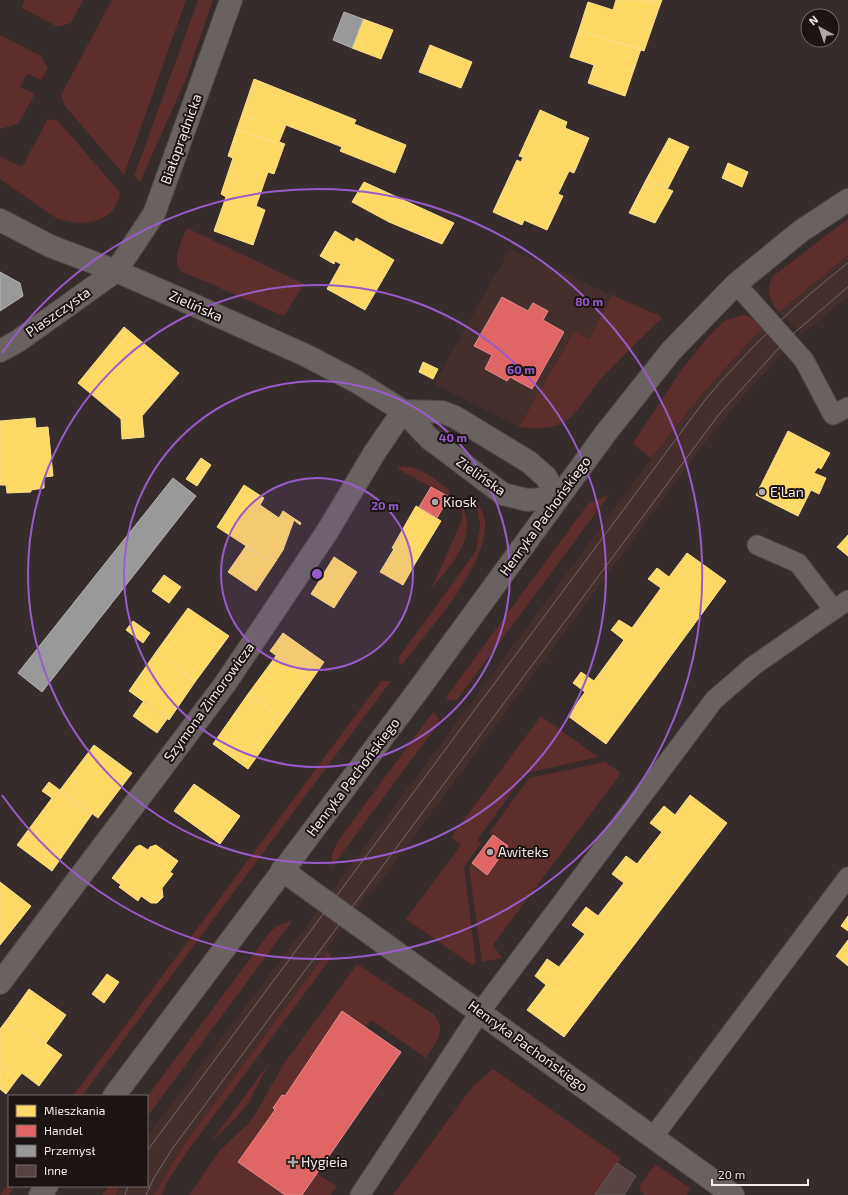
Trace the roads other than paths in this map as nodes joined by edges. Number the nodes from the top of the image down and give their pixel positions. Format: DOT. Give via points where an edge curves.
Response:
graph roads {
  1 [pos="231,0"];
  2 [pos="848,200"];
  3 [pos="0,220"];
  4 [pos="116,271"];
  5 [pos="736,284"];
  6 [pos="0,351"];
  7 [pos="848,407"];
  8 [pos="403,410"];
  9 [pos="558,498"];
  10 [pos="757,546"];
  11 [pos="841,605"];
  12 [pos="282,870"];
  13 [pos="848,877"];
  14 [pos="0,983"];
  15 [pos="480,1012"];
  16 [pos="115,1095"];
  17 [pos="653,1136"];
  18 [pos="46,1187"];
  19 [pos="40,1195"];
  20 [pos="360,1195"];
  21 [pos="734,1195"];
  1 -- 4 [label="street, Białoprądnicka" via="154,214"];
  2 -- 5 [label="street, Henryka Pachońskiego" via="801,231"];
  3 -- 4 [label="street, Zielińska" via="50,246"];
  4 -- 6 [label="street, Piaszczysta"];
  4 -- 8 [label="street, Zielińska" via="305,355"];
  5 -- 7 [label="lane" via="804,360 833,415"];
  5 -- 9 [label="street, Henryka Pachońskiego" via="671,351"];
  8 -- 9 [label="street, Zielińska" via="442,412 455,417 529,462 546,477"];
  8 -- 9 [label="street, Zielińska" via="430,439 503,494 527,500"];
  8 -- 14 [label="street, Szymona Zimorowicza" via="327,532 225,684"];
  9 -- 12 [label="street, Henryka Pachońskiego" via="419,689"];
  10 -- 11 [label="lane" via="792,559"];
  11 -- 15 [label="lane" via="753,666 714,700"];
  12 -- 15 [label="street, Henryka Pachońskiego"];
  12 -- 16 [label="street, Henryka Pachońskiego"];
  13 -- 17 [label="lane"];
  15 -- 17 [label="street, Henryka Pachońskiego"];
  15 -- 20 [label="lane"];
  17 -- 21 [label="street, Henryka Pachońskiego"];
  18 -- 19 [label="street"];
}
